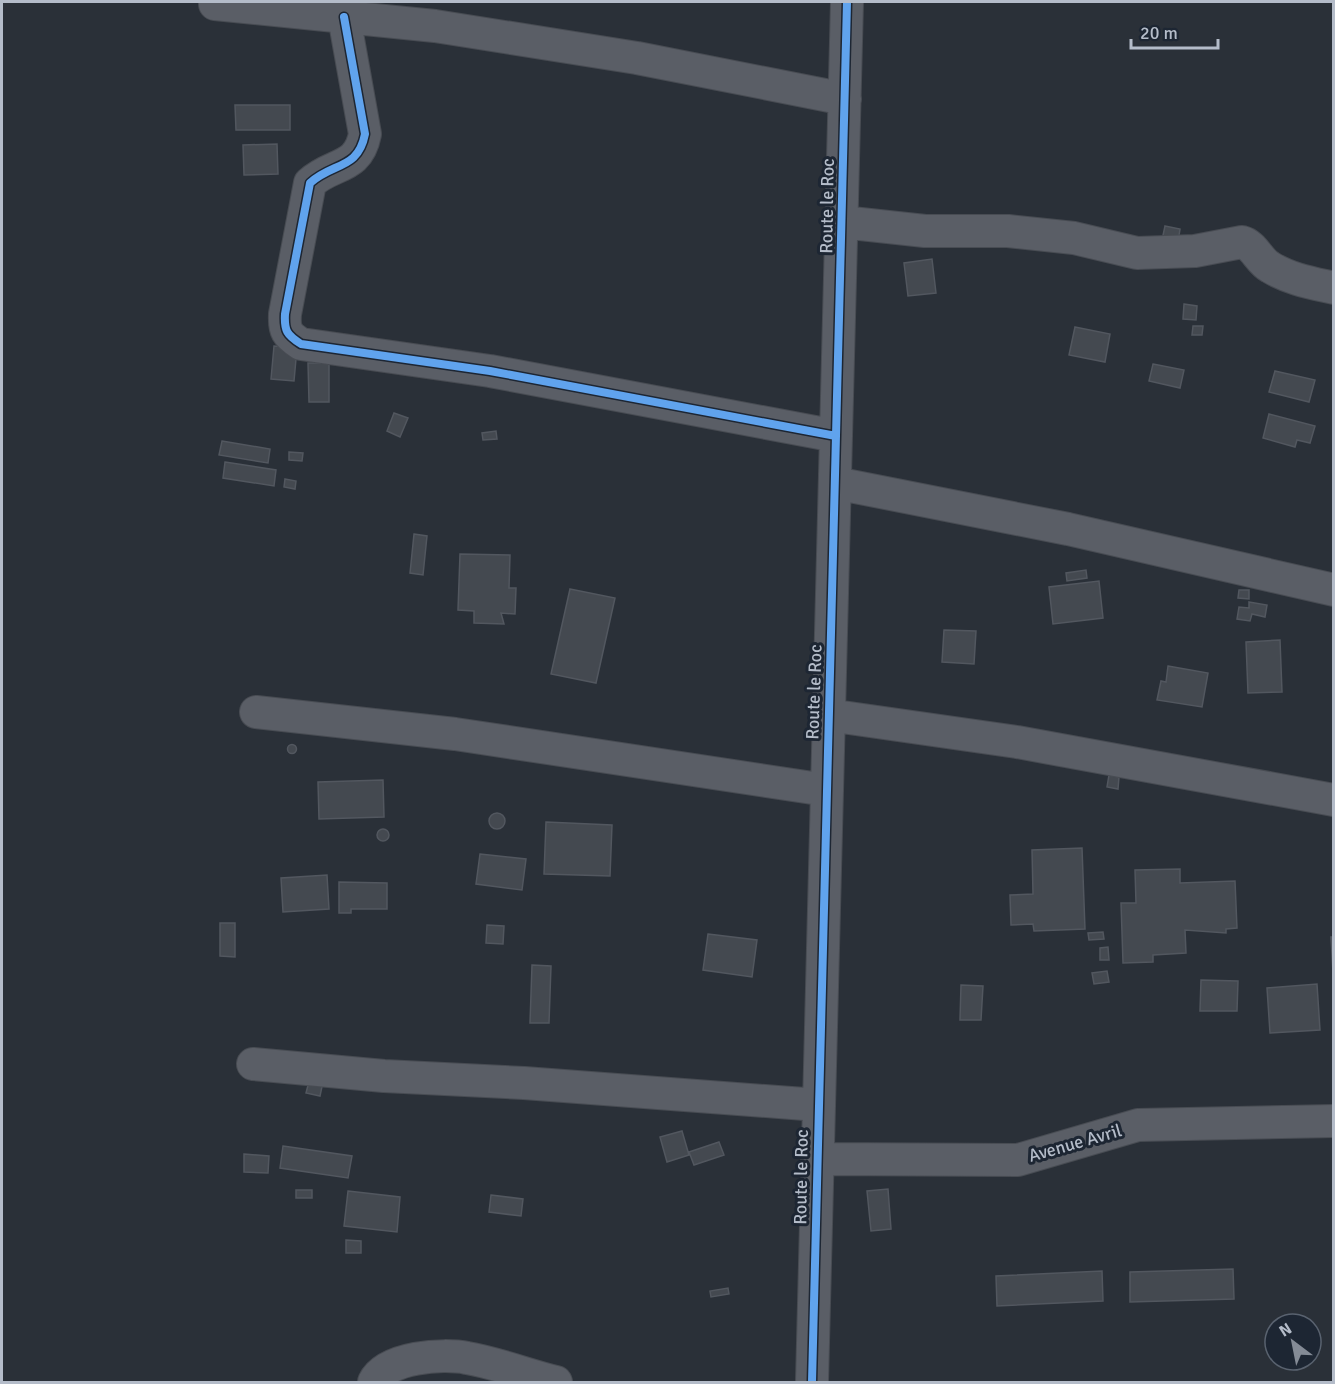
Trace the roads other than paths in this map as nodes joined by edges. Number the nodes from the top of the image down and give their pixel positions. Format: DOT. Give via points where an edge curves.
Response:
graph roads {
  1 [pos="847,2"];
  2 [pos="215,4"];
  3 [pos="290,7"];
  4 [pos="344,17"];
  5 [pos="845,99"];
  6 [pos="842,222"];
  7 [pos="1334,288"];
  8 [pos="836,436"];
  9 [pos="835,483"];
  10 [pos="1334,590"];
  11 [pos="256,712"];
  12 [pos="828,715"];
  13 [pos="826,790"];
  14 [pos="1334,800"];
  15 [pos="253,1064"];
  16 [pos="818,1105"];
  17 [pos="1334,1122"];
  18 [pos="817,1159"];
  19 [pos="374,1383"];
  20 [pos="556,1383"];
  21 [pos="812,1383"];
  1 -- 5 [label="street, Route le Roc"];
  2 -- 3 [label="street"];
  3 -- 4 [label="street"];
  4 -- 5 [label="street" via="435,26 603,53"];
  4 -- 8 [label="street" via="365,134 362,149 354,159 321,173 310,183 285,314 284,329 288,336 301,345 490,371"];
  5 -- 6 [label="street, Route le Roc"];
  6 -- 7 [label="street" via="925,231 1008,231 1074,238 1137,252 1195,250 1242,242 1272,268"];
  6 -- 8 [label="street, Route le Roc"];
  8 -- 9 [label="street, Route le Roc"];
  9 -- 10 [label="street" via="1068,529"];
  9 -- 12 [label="street, Route le Roc"];
  11 -- 13 [label="street" via="455,734"];
  12 -- 13 [label="street, Route le Roc"];
  12 -- 14 [label="street" via="1017,742"];
  13 -- 16 [label="street, Route le Roc"];
  15 -- 16 [label="street"];
  16 -- 18 [label="street, Route le Roc"];
  17 -- 18 [label="street, Avenue Avril" via="1138,1125 1018,1160"];
  18 -- 21 [label="street, Route le Roc"];
  19 -- 20 [label="street" via="387,1370 420,1357 465,1357"];
}
